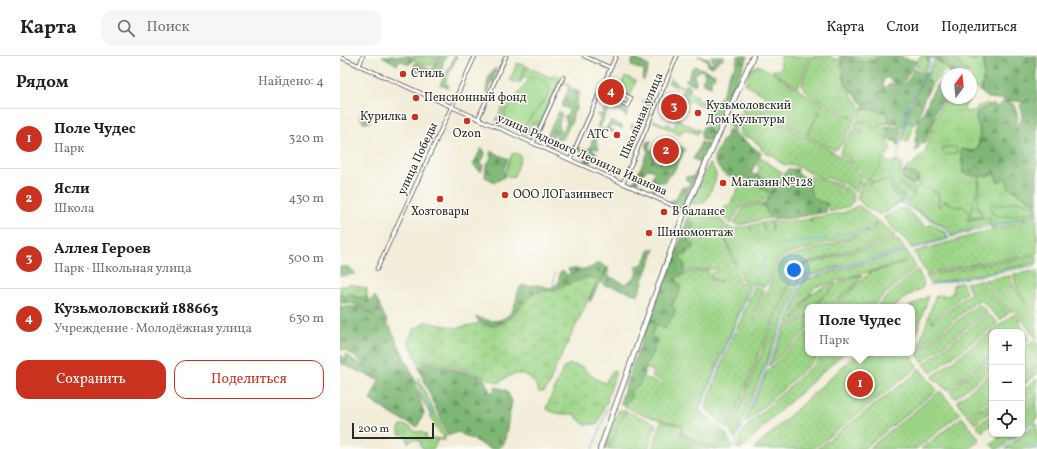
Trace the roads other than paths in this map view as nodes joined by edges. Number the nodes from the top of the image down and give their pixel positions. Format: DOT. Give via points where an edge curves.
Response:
graph roads {
  1 [pos="363,56"];
  2 [pos="475,56"];
  3 [pos="506,56"];
  4 [pos="584,56"];
  5 [pos="616,56"];
  6 [pos="677,56"];
  7 [pos="752,56"];
  8 [pos="340,57"];
  9 [pos="359,66"];
  10 [pos="611,68"];
  11 [pos="563,77"];
  12 [pos="603,85"];
  13 [pos="614,100"];
  14 [pos="452,107"];
  15 [pos="478,118"];
  16 [pos="533,143"];
  17 [pos="570,160"];
  18 [pos="623,184"];
  19 [pos="685,211"];
  20 [pos="378,269"];
  21 [pos="600,449"];
  1 -- 9 [label="street"];
  2 -- 14 [label="street, улица Победы"];
  3 -- 15 [label="street"];
  4 -- 10 [label="street"];
  5 -- 10 [label="street"];
  6 -- 18 [label="street, Школьная улица"];
  7 -- 19 [label="main road"];
  8 -- 9 [label="street, улица Рядового Леонида Иванова"];
  9 -- 14 [label="street, улица Рядового Леонида Иванова"];
  10 -- 12 [label="street"];
  11 -- 16 [label="street"];
  12 -- 13 [label="street" via="631,98 628,106"];
  12 -- 17 [label="street"];
  14 -- 15 [label="street, улица Рядового Леонида Иванова"];
  14 -- 20 [label="street, улица Победы"];
  15 -- 16 [label="street, улица Рядового Леонида Иванова"];
  16 -- 17 [label="street, улица Рядового Леонида Иванова"];
  17 -- 18 [label="street, улица Рядового Леонида Иванова"];
  18 -- 19 [label="street, улица Рядового Леонида Иванова"];
  19 -- 21 [label="main road"];
}
